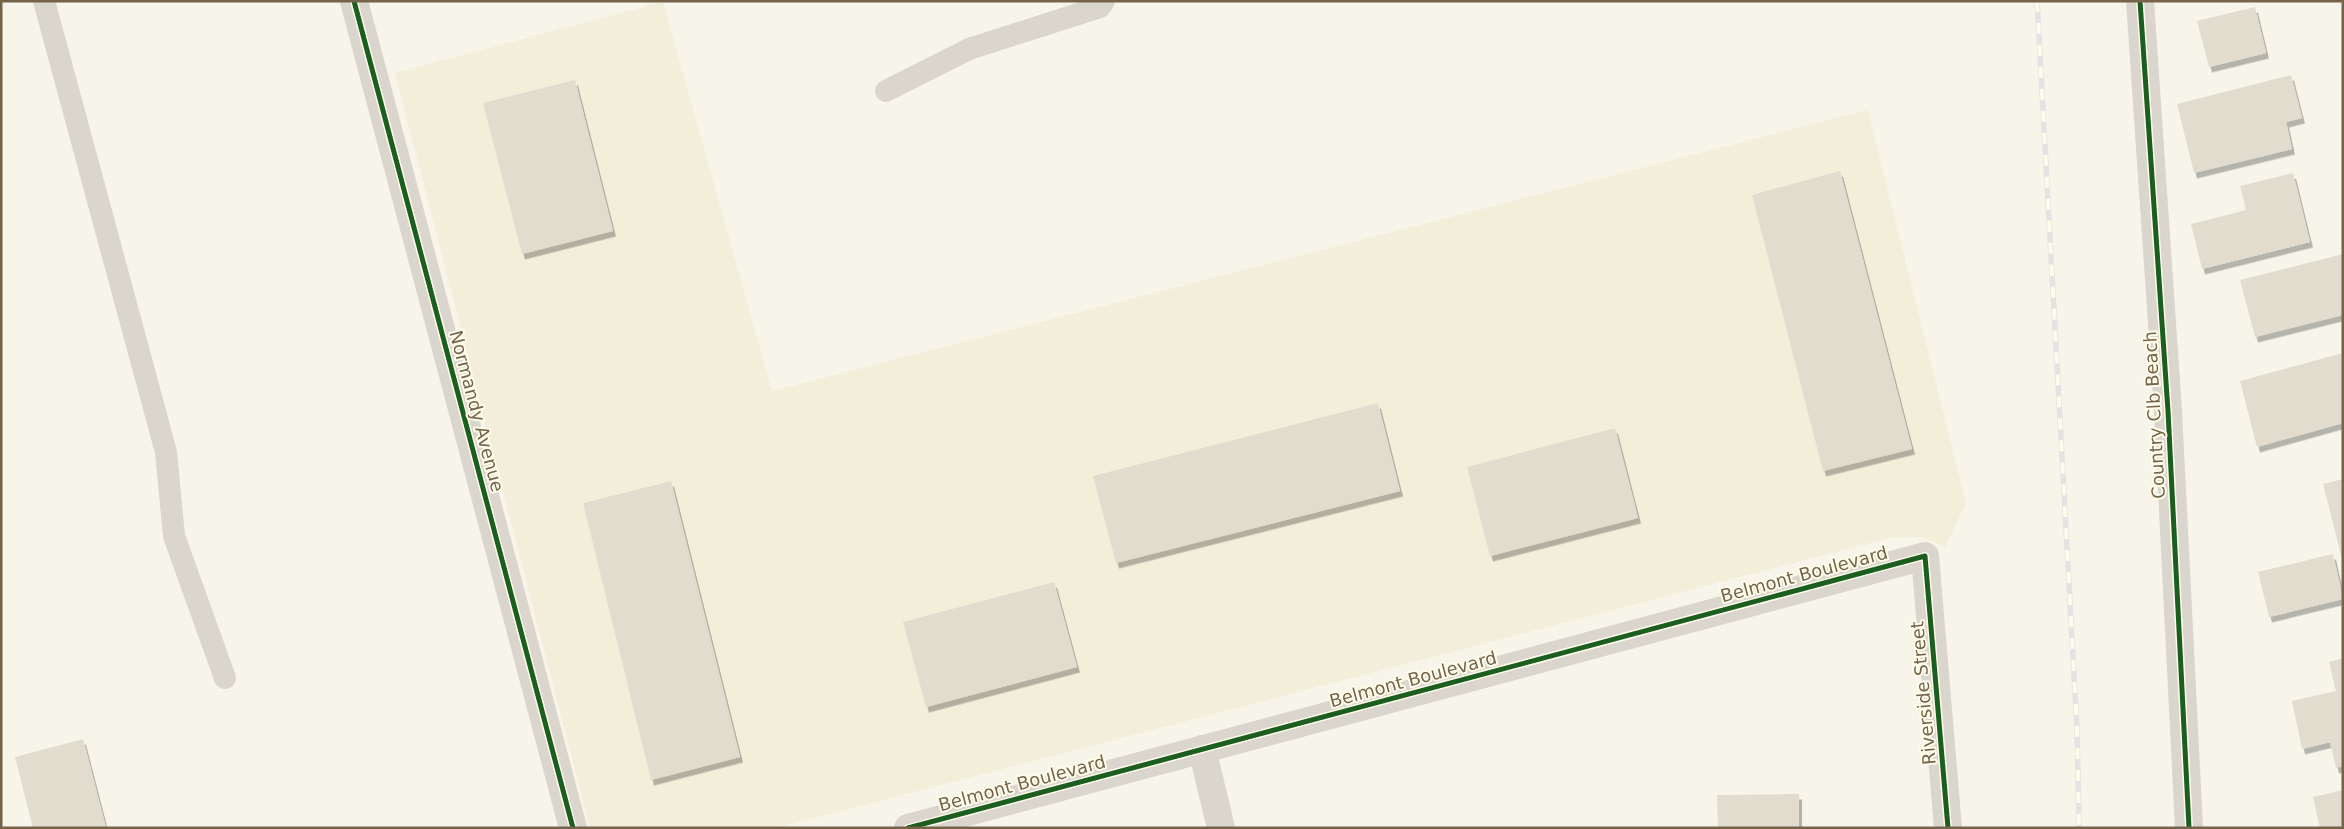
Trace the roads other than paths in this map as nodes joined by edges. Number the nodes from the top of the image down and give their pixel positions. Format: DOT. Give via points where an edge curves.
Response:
graph roads {
  1 [pos="44,1"];
  2 [pos="354,1"];
  3 [pos="1104,1"];
  4 [pos="2140,1"];
  5 [pos="886,91"];
  6 [pos="1925,556"];
  7 [pos="225,678"];
  8 [pos="1202,749"];
  9 [pos="573,828"];
  10 [pos="908,828"];
  11 [pos="1221,828"];
  12 [pos="1948,828"];
  13 [pos="2189,828"];
  1 -- 7 [label="lane" via="166,452 174,536"];
  2 -- 9 [label="street, Normandy Avenue"];
  3 -- 5 [label="lane" via="1100,7 969,50"];
  4 -- 13 [label="street, Country Clb Beach" via="2168,411"];
  6 -- 8 [label="street, Belmont Boulevard"];
  6 -- 12 [label="street, Riverside Street"];
  8 -- 10 [label="street, Belmont Boulevard"];
  8 -- 11 [label="street"];
}
